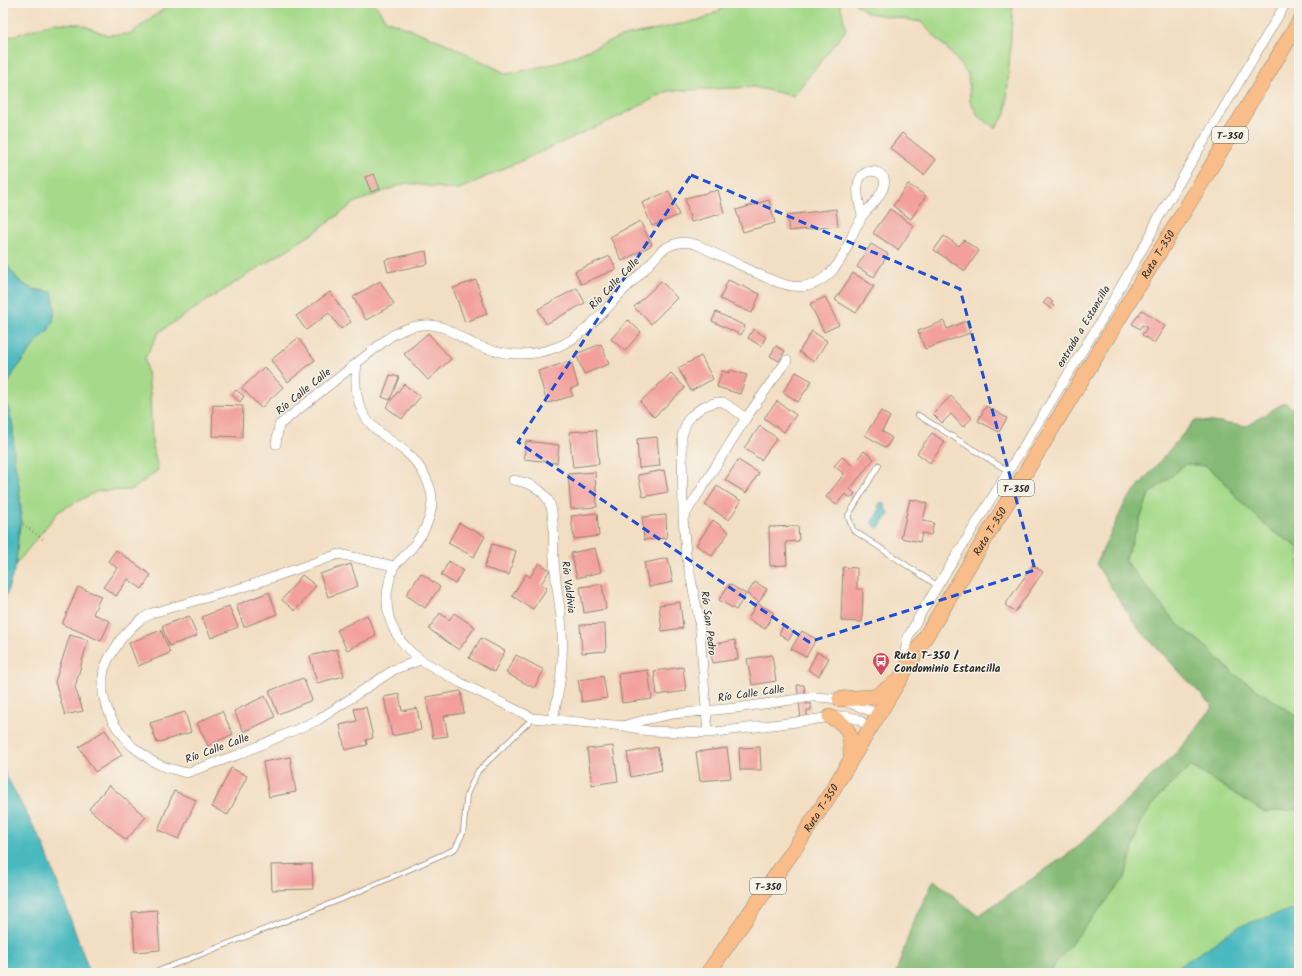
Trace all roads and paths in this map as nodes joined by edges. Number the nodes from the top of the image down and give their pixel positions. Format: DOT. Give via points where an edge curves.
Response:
graph roads {
  1 [pos="1286,3"];
  2 [pos="1299,22"];
  3 [pos="862,216"];
  4 [pos="1151,234"];
  5 [pos="1162,249"];
  6 [pos="787,360"];
  7 [pos="357,363"];
  8 [pos="918,415"];
  9 [pos="746,418"];
  10 [pos="276,444"];
  11 [pos="879,465"];
  12 [pos="1008,471"];
  13 [pos="513,480"];
  14 [pos="683,518"];
  15 [pos="22,524"];
  16 [pos="44,540"];
  17 [pos="394,566"];
  18 [pos="938,586"];
  19 [pos="421,660"];
  20 [pos="911,660"];
  21 [pos="900,678"];
  22 [pos="840,699"];
  23 [pos="706,711"];
  24 [pos="878,714"];
  25 [pos="830,717"];
  26 [pos="533,718"];
  27 [pos="553,719"];
  28 [pos="625,726"];
  29 [pos="870,728"];
  30 [pos="708,733"];
  31 [pos="851,758"];
  32 [pos="153,973"];
  33 [pos="708,973"];
  1 -- 4 [label="street, entrada a Estancilla"];
  2 -- 5 [label="main road, Ruta T-350 / T-350"];
  3 -- 7 [label="street, Río Calle Calle" via="837,266 824,278 808,285 782,285 698,245 680,242 661,251 586,329 557,347 534,353 508,354 474,344 444,328 424,325 395,333"];
  4 -- 5 [label="street"];
  4 -- 12 [label="street, entrada a Estancilla"];
  5 -- 20 [label="main road, Ruta T-350 / T-350"];
  6 -- 9 [label="street"];
  7 -- 10 [label="street, Río Calle Calle" via="279,425"];
  7 -- 17 [label="street, Río Calle Calle" via="356,384 362,411 377,430 414,459 431,492 432,502 423,530 411,550"];
  8 -- 12 [label="lane"];
  9 -- 14 [label="street"];
  9 -- 14 [label="street, Río San Pedro" via="723,402 717,402 704,406 687,421 682,436"];
  11 -- 18 [label="lane" via="848,516 853,530"];
  12 -- 18 [label="street, entrada a Estancilla"];
  13 -- 27 [label="street, Río Valdivia" via="534,486 550,505 563,646 561,679"];
  14 -- 23 [label="street, Río San Pedro" via="686,554 699,619"];
  15 -- 16 [label="path"];
  17 -- 19 [label="street, Río Calle Calle" via="387,586 389,618 404,646"];
  17 -- 19 [label="street, Río Calle Calle" via="339,554 251,585 152,613 130,629 109,658 103,677 105,702 117,728 132,746 152,761 186,773 240,754 318,720 396,669"];
  18 -- 20 [label="street, entrada a Estancilla" via="908,637 905,652"];
  19 -- 26 [label="street, Río Calle Calle" via="461,683"];
  20 -- 21 [label="main road, Ruta T-350 / T-350"];
  21 -- 22 [label="main road" via="871,698"];
  21 -- 24 [label="main road, Ruta T-350 / T-350"];
  22 -- 23 [label="street, Río Calle Calle" via="812,697"];
  22 -- 24 [label="street, Río Calle Calle"];
  23 -- 28 [label="street, Río Calle Calle" via="672,714"];
  23 -- 30 [label="street, Río San Pedro"];
  24 -- 29 [label="main road, Ruta T-350 / T-350"];
  25 -- 29 [label="street, Río Calle Calle" via="845,716 863,722"];
  25 -- 30 [label="street, Río Calle Calle"];
  25 -- 31 [label="main road" via="847,729 851,742"];
  26 -- 27 [label="street, Río Calle Calle"];
  26 -- 32 [label="lane" via="478,771 467,794 463,833 455,849 342,899"];
  27 -- 28 [label="street, Río Calle Calle"];
  28 -- 30 [label="street, Río Calle Calle" via="649,731"];
  29 -- 31 [label="main road, Ruta T-350 / T-350"];
  31 -- 33 [label="main road, Ruta T-350 / T-350" via="795,848"];
}
